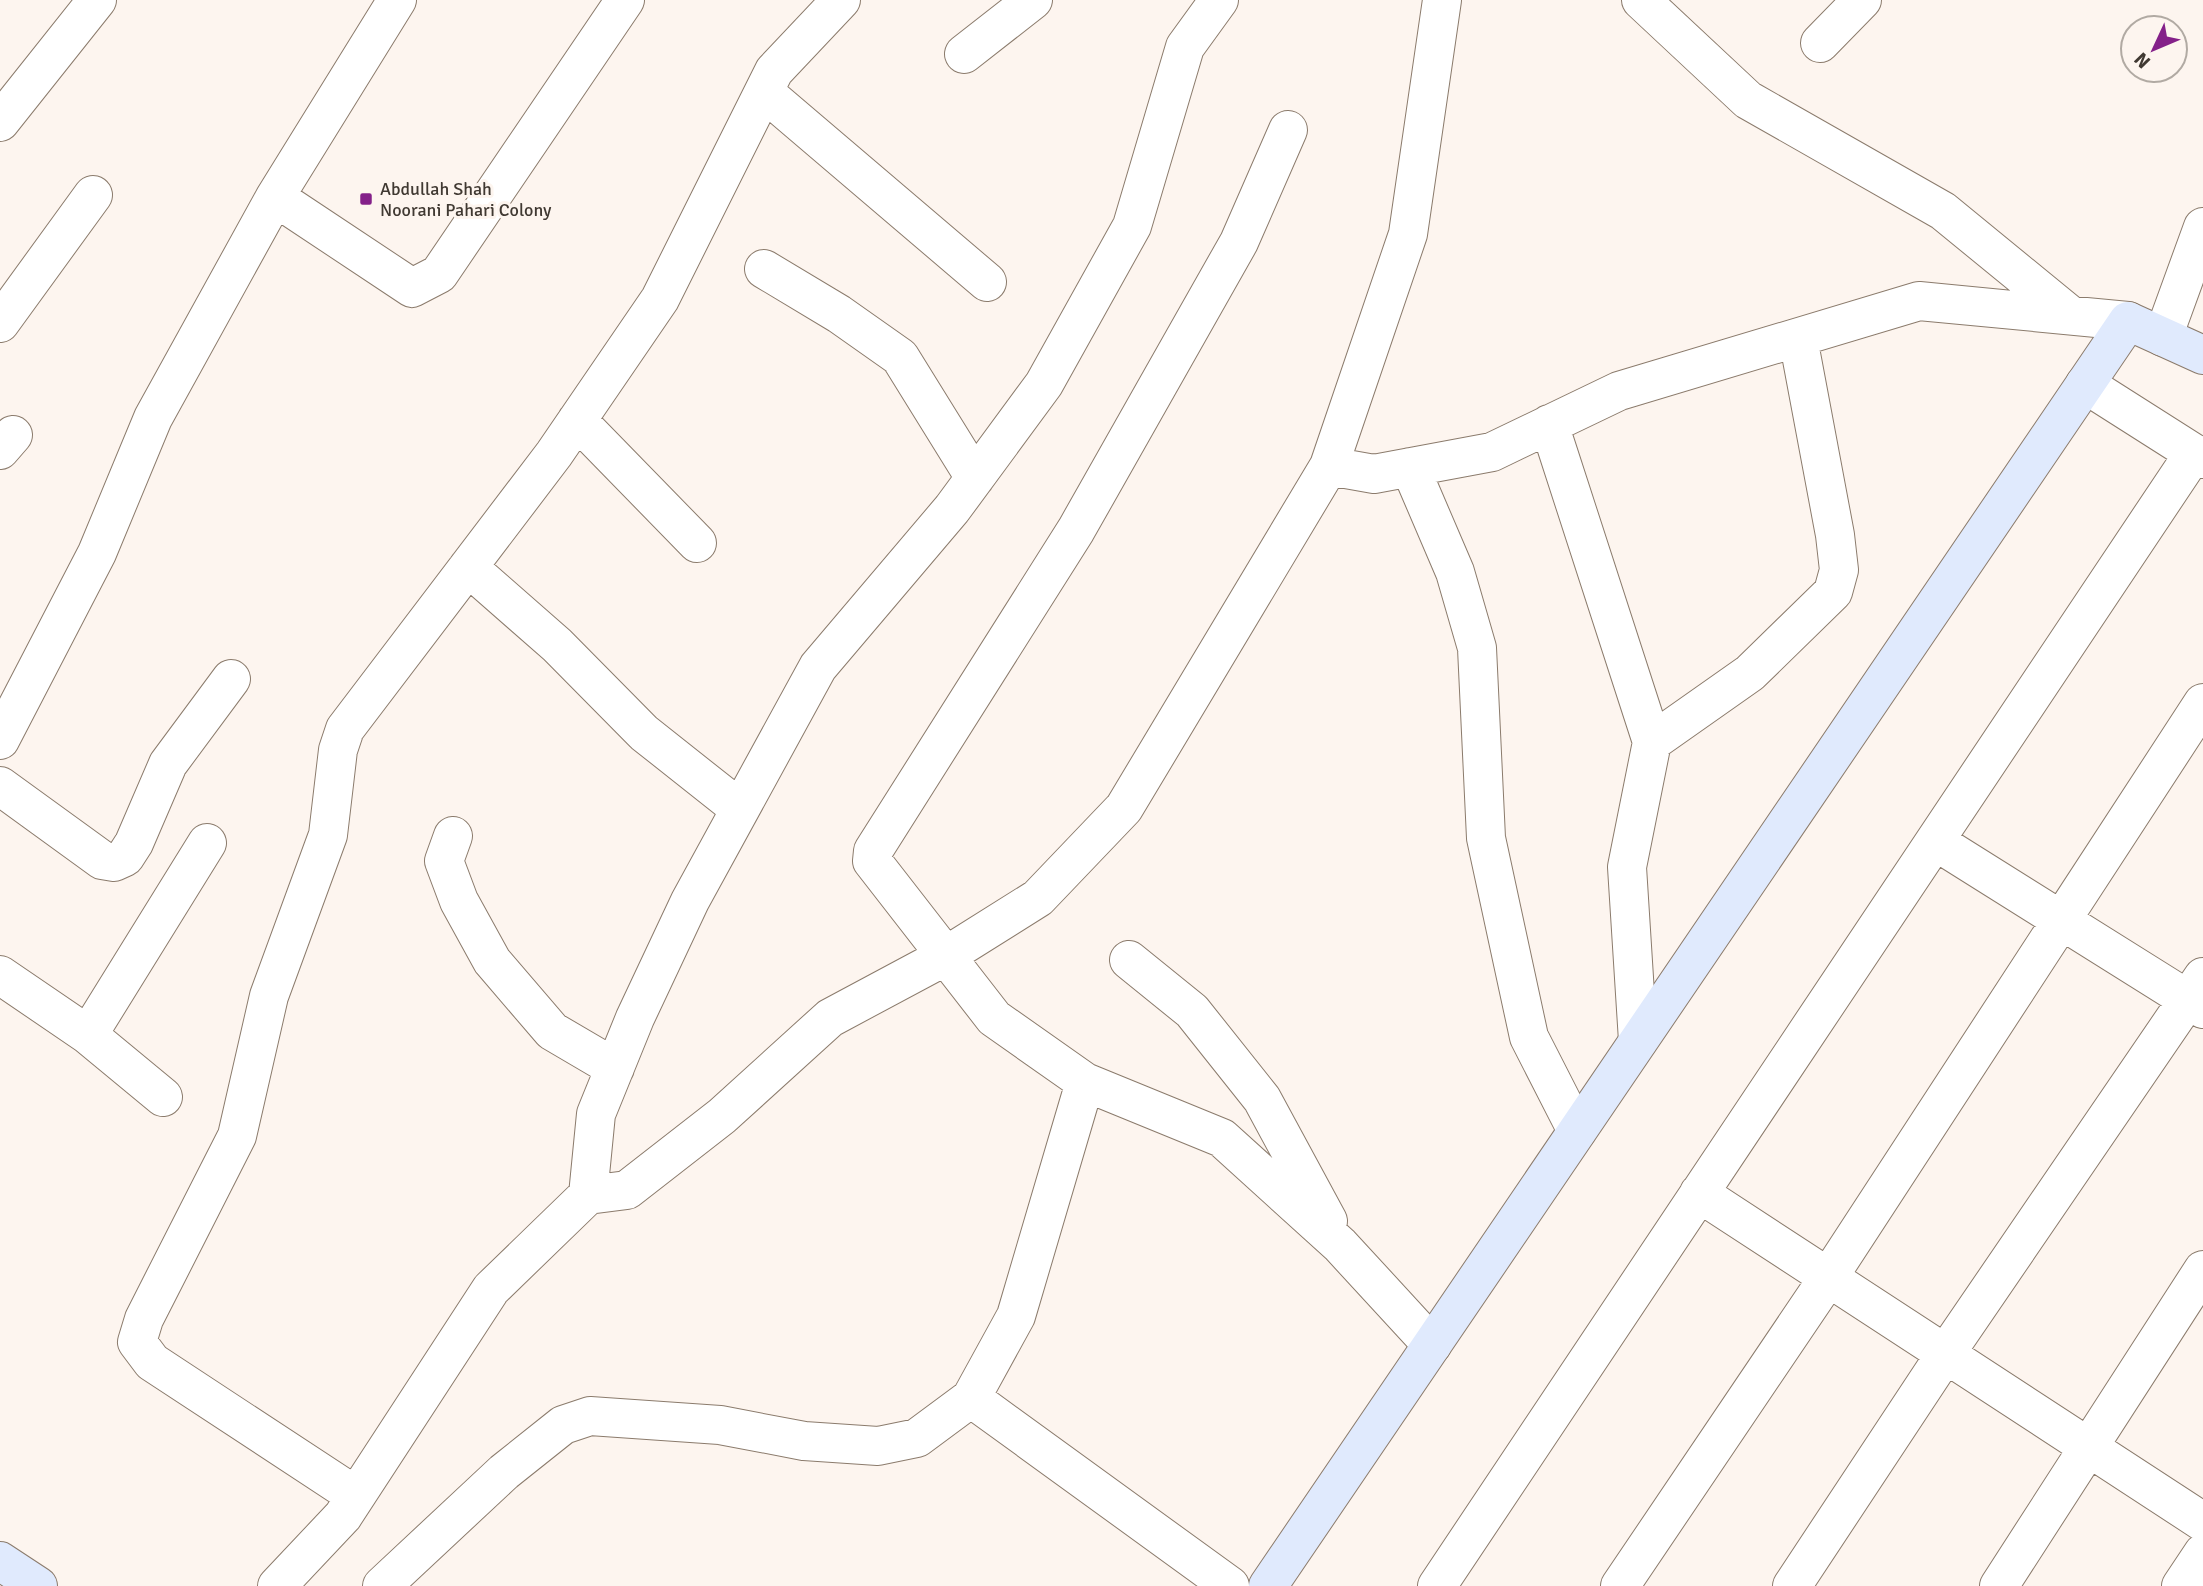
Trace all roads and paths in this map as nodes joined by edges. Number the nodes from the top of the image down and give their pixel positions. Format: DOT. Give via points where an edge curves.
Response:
graph roads {
  1 [pos="97,0"];
  2 [pos="397,0"];
  3 [pos="625,0"];
  4 [pos="841,0"];
  5 [pos="1033,0"];
  6 [pos="1219,0"];
  7 [pos="1442,0"];
  8 [pos="1641,0"];
  9 [pos="1862,0"];
  10 [pos="1820,43"];
  11 [pos="964,54"];
  12 [pos="764,92"];
  13 [pos="0,122"];
  14 [pos="1288,130"];
  15 [pos="93,195"];
  16 [pos="275,197"];
  17 [pos="2203,227"];
  18 [pos="764,269"];
  19 [pos="987,282"];
  20 [pos="2070,315"];
  21 [pos="2128,321"];
  22 [pos="0,323"];
  23 [pos="2163,337"];
  24 [pos="1798,338"];
  25 [pos="2203,355"];
  26 [pos="2085,384"];
  27 [pos="577,420"];
  28 [pos="1549,424"];
  29 [pos="2199,456"];
  30 [pos="1329,466"];
  31 [pos="1410,467"];
  32 [pos="975,478"];
  33 [pos="697,543"];
  34 [pos="468,567"];
  35 [pos="231,679"];
  36 [pos="2203,703"];
  37 [pos="0,740"];
  38 [pos="1652,743"];
  39 [pos="0,786"];
  40 [pos="740,809"];
  41 [pos="453,836"];
  42 [pos="1935,841"];
  43 [pos="207,843"];
  44 [pos="2060,919"];
  45 [pos="944,957"];
  46 [pos="1129,960"];
  47 [pos="0,975"];
  48 [pos="2198,995"];
  49 [pos="88,1035"];
  50 [pos="1638,1041"];
  51 [pos="615,1068"];
  52 [pos="1085,1082"];
  53 [pos="163,1097"];
  54 [pos="1577,1131"];
  55 [pos="1699,1193"];
  56 [pos="588,1195"];
  57 [pos="1340,1245"];
  58 [pos="2203,1270"];
  59 [pos="1828,1278"];
  60 [pos="1432,1345"];
  61 [pos="1946,1353"];
  62 [pos="971,1398"];
  63 [pos="2091,1446"];
  64 [pos="356,1496"];
  65 [pos="2203,1522"];
  66 [pos="2203,1553"];
  67 [pos="0,1560"];
  68 [pos="38,1586"];
  69 [pos="277,1586"];
  70 [pos="382,1586"];
  71 [pos="1230,1586"];
  72 [pos="1268,1586"];
  73 [pos="1437,1586"];
  74 [pos="1620,1586"];
  75 [pos="1792,1586"];
  76 [pos="1999,1586"];
  77 [pos="2181,1586"];
  1 -- 13 [label="street"];
  2 -- 16 [label="street"];
  3 -- 16 [label="street" via="439,274 429,282 412,288"];
  4 -- 12 [label="street" via="774,71"];
  5 -- 11 [label="street"];
  6 -- 32 [label="street" via="1185,47 1132,226 1044,384"];
  7 -- 30 [label="street" via="1408,234"];
  8 -- 20 [label="street" via="1748,100 1943,211"];
  9 -- 10 [label="street"];
  12 -- 19 [label="street"];
  12 -- 27 [label="street" via="660,299"];
  14 -- 45 [label="street" via="1239,242 1076,530 873,851 876,870"];
  15 -- 22 [label="street"];
  16 -- 37 [label="street" via="153,418 97,553"];
  17 -- 23 [label="street"];
  18 -- 32 [label="street" via="900,357"];
  20 -- 21 [label="street"];
  20 -- 24 [label="street" via="1920,301"];
  21 -- 23 [label="street"];
  21 -- 26 [label="street"];
  23 -- 25 [label="street"];
  24 -- 28 [label="street" via="1619,391"];
  24 -- 38 [label="street" via="1835,535 1839,570 1833,592 1750,673"];
  26 -- 29 [label="street"];
  26 -- 50 [label="street"];
  27 -- 33 [label="street"];
  27 -- 34 [label="street"];
  28 -- 31 [label="street" via="1492,452"];
  28 -- 38 [label="street"];
  29 -- 42 [label="street"];
  30 -- 31 [label="street" via="1374,474"];
  30 -- 45 [label="street" via="1124,808 1038,898"];
  31 -- 54 [label="street" via="1455,572 1477,648 1486,838 1529,1037"];
  32 -- 40 [label="street" via="818,667"];
  34 -- 40 [label="street" via="557,645 644,733"];
  34 -- 64 [label="street" via="345,729 338,750 328,835 269,996 237,1136 144,1319 137,1342 152,1362"];
  35 -- 39 [label="street" via="168,764 134,843 114,862 102,860"];
  36 -- 44 [label="street"];
  38 -- 50 [label="street" via="1628,867"];
  40 -- 51 [label="street" via="690,901"];
  41 -- 51 [label="street" via="444,861 459,901 492,961 552,1031"];
  42 -- 44 [label="street"];
  42 -- 55 [label="street"];
  43 -- 49 [label="street"];
  44 -- 48 [label="street"];
  44 -- 59 [label="street"];
  45 -- 52 [label="street" via="994,1018"];
  45 -- 56 [label="street" via="830,1018 722,1116 627,1190"];
  46 -- 57 [label="street" via="1192,1011 1262,1099"];
  47 -- 49 [label="street"];
  48 -- 61 [label="street"];
  49 -- 53 [label="street"];
  50 -- 54 [label="street"];
  51 -- 56 [label="street" via="596,1114"];
  52 -- 57 [label="street" via="1222,1139"];
  52 -- 62 [label="street" via="1016,1316"];
  54 -- 60 [label="street"];
  55 -- 59 [label="street"];
  55 -- 73 [label="street"];
  56 -- 64 [label="street" via="491,1289"];
  57 -- 60 [label="street"];
  58 -- 63 [label="street"];
  59 -- 61 [label="street"];
  59 -- 74 [label="street"];
  60 -- 72 [label="street"];
  61 -- 63 [label="street"];
  61 -- 75 [label="street"];
  62 -- 70 [label="street" via="917,1438 878,1446 804,1441 720,1425 590,1416 563,1425 503,1472"];
  62 -- 71 [label="street"];
  63 -- 65 [label="street"];
  63 -- 76 [label="street"];
  64 -- 69 [label="street"];
  66 -- 77 [label="street"];
  67 -- 68 [label="street"];
}
